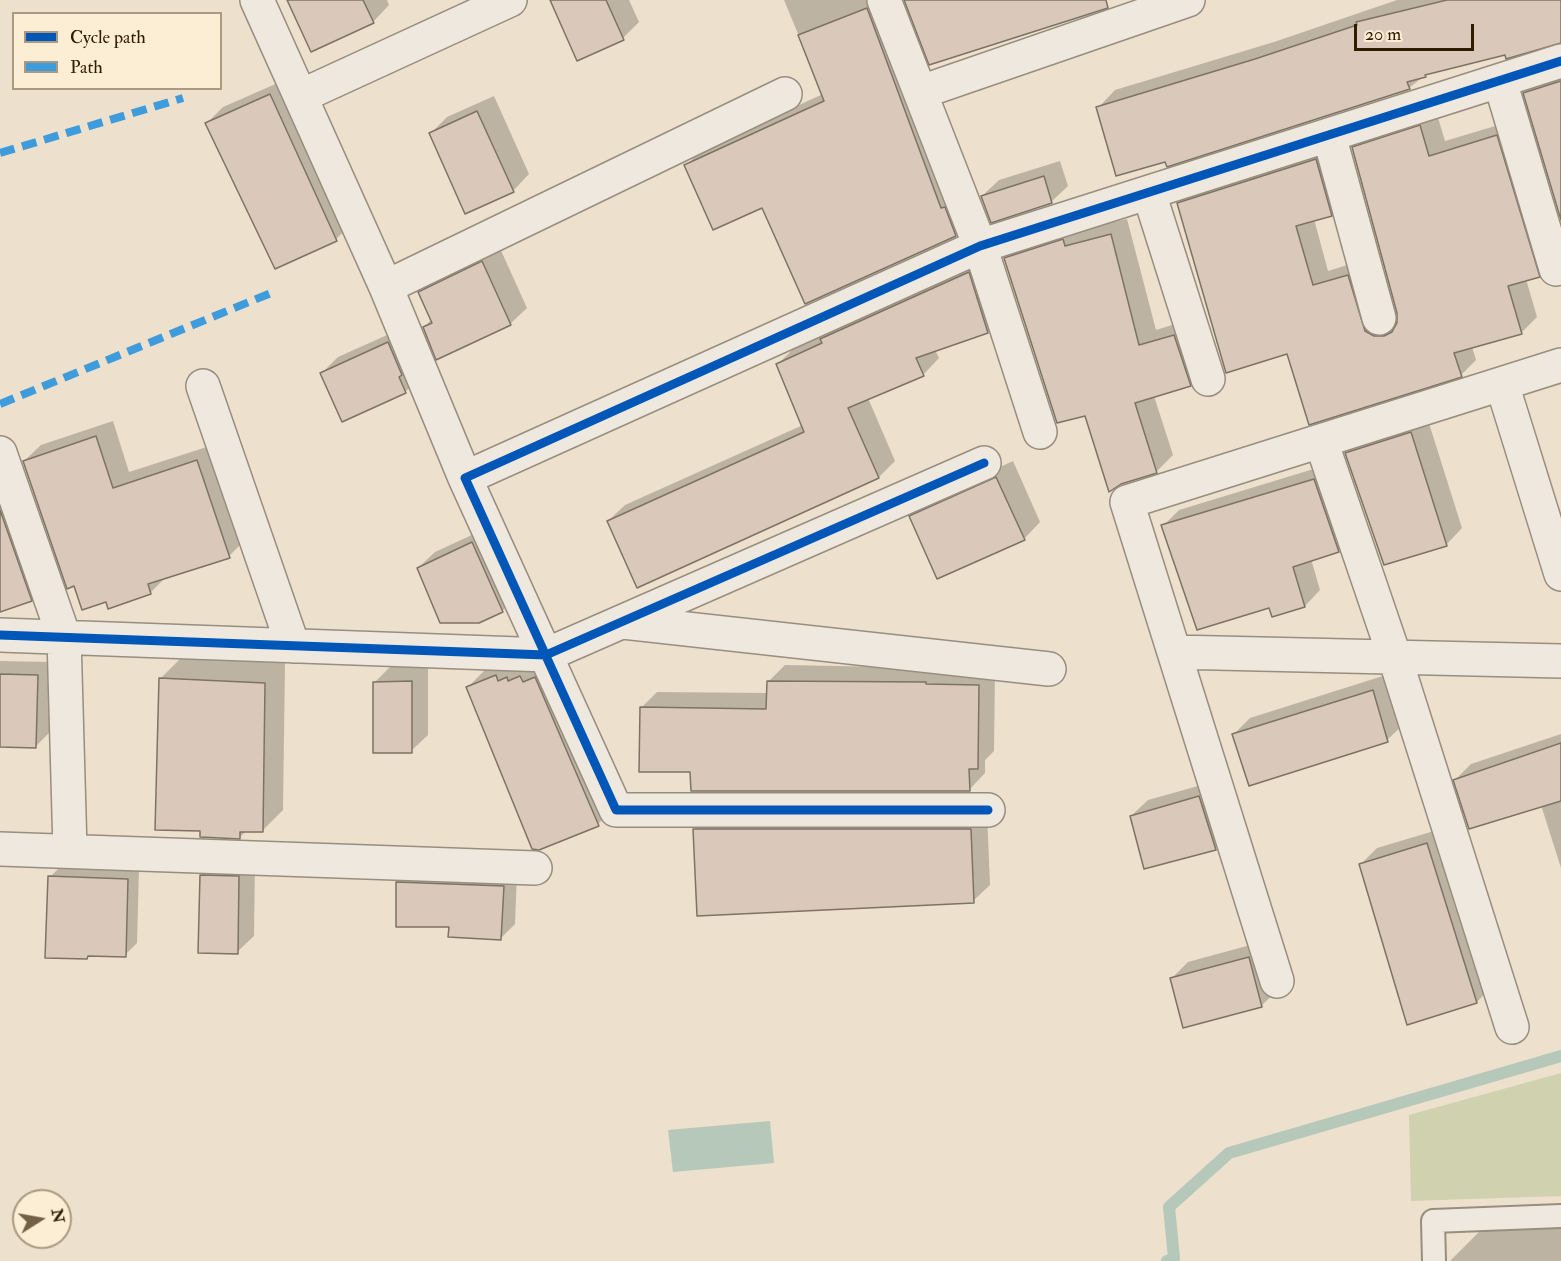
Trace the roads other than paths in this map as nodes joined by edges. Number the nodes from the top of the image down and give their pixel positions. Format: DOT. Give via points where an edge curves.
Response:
graph roads {
  1 [pos="257,0"];
  2 [pos="510,0"];
  3 [pos="884,0"];
  4 [pos="1188,0"];
  5 [pos="1148,6"];
  6 [pos="1561,61"];
  7 [pos="1500,81"];
  8 [pos="921,92"];
  9 [pos="785,94"];
  10 [pos="301,96"];
  11 [pos="1329,135"];
  12 [pos="1149,193"];
  13 [pos="980,246"];
  14 [pos="1556,269"];
  15 [pos="386,287"];
  16 [pos="1379,318"];
  17 [pos="1561,365"];
  18 [pos="1208,379"];
  19 [pos="1502,384"];
  20 [pos="203,386"];
  21 [pos="1040,432"];
  22 [pos="1321,441"];
  23 [pos="0,453"];
  24 [pos="984,463"];
  25 [pos="465,477"];
  26 [pos="1561,574"];
  27 [pos="622,622"];
  28 [pos="0,635"];
  29 [pos="64,638"];
  30 [pos="293,646"];
  31 [pos="1174,652"];
  32 [pos="546,656"];
  33 [pos="1395,658"];
  34 [pos="1561,661"];
  35 [pos="1048,669"];
  36 [pos="988,810"];
  37 [pos="0,849"];
  38 [pos="70,850"];
  39 [pos="535,868"];
  40 [pos="1277,981"];
  41 [pos="1512,1027"];
  42 [pos="1561,1216"];
  43 [pos="1434,1261"];
  1 -- 10 [label="street"];
  2 -- 10 [label="street"];
  3 -- 8 [label="street"];
  4 -- 5 [label="street"];
  5 -- 8 [label="street"];
  6 -- 7 [label="street"];
  7 -- 11 [label="street"];
  7 -- 14 [label="street"];
  8 -- 13 [label="street"];
  9 -- 15 [label="street"];
  10 -- 15 [label="street"];
  11 -- 12 [label="street"];
  11 -- 16 [label="street"];
  12 -- 13 [label="street"];
  12 -- 18 [label="street"];
  13 -- 21 [label="street"];
  13 -- 25 [label="street"];
  15 -- 25 [label="street"];
  17 -- 19 [label="street"];
  19 -- 22 [label="street"];
  19 -- 26 [label="street"];
  20 -- 30 [label="street"];
  22 -- 31 [label="street" via="1127,501"];
  22 -- 33 [label="street"];
  23 -- 29 [label="street"];
  24 -- 27 [label="street"];
  25 -- 32 [label="street"];
  27 -- 32 [label="street"];
  27 -- 35 [label="street"];
  28 -- 29 [label="street"];
  29 -- 30 [label="street"];
  29 -- 38 [label="street"];
  30 -- 32 [label="street"];
  31 -- 33 [label="street"];
  31 -- 40 [label="street"];
  32 -- 36 [label="street" via="616,810"];
  33 -- 34 [label="street"];
  33 -- 41 [label="street"];
  37 -- 38 [label="street"];
  38 -- 39 [label="street"];
  42 -- 43 [label="lane" via="1433,1221"];
}
